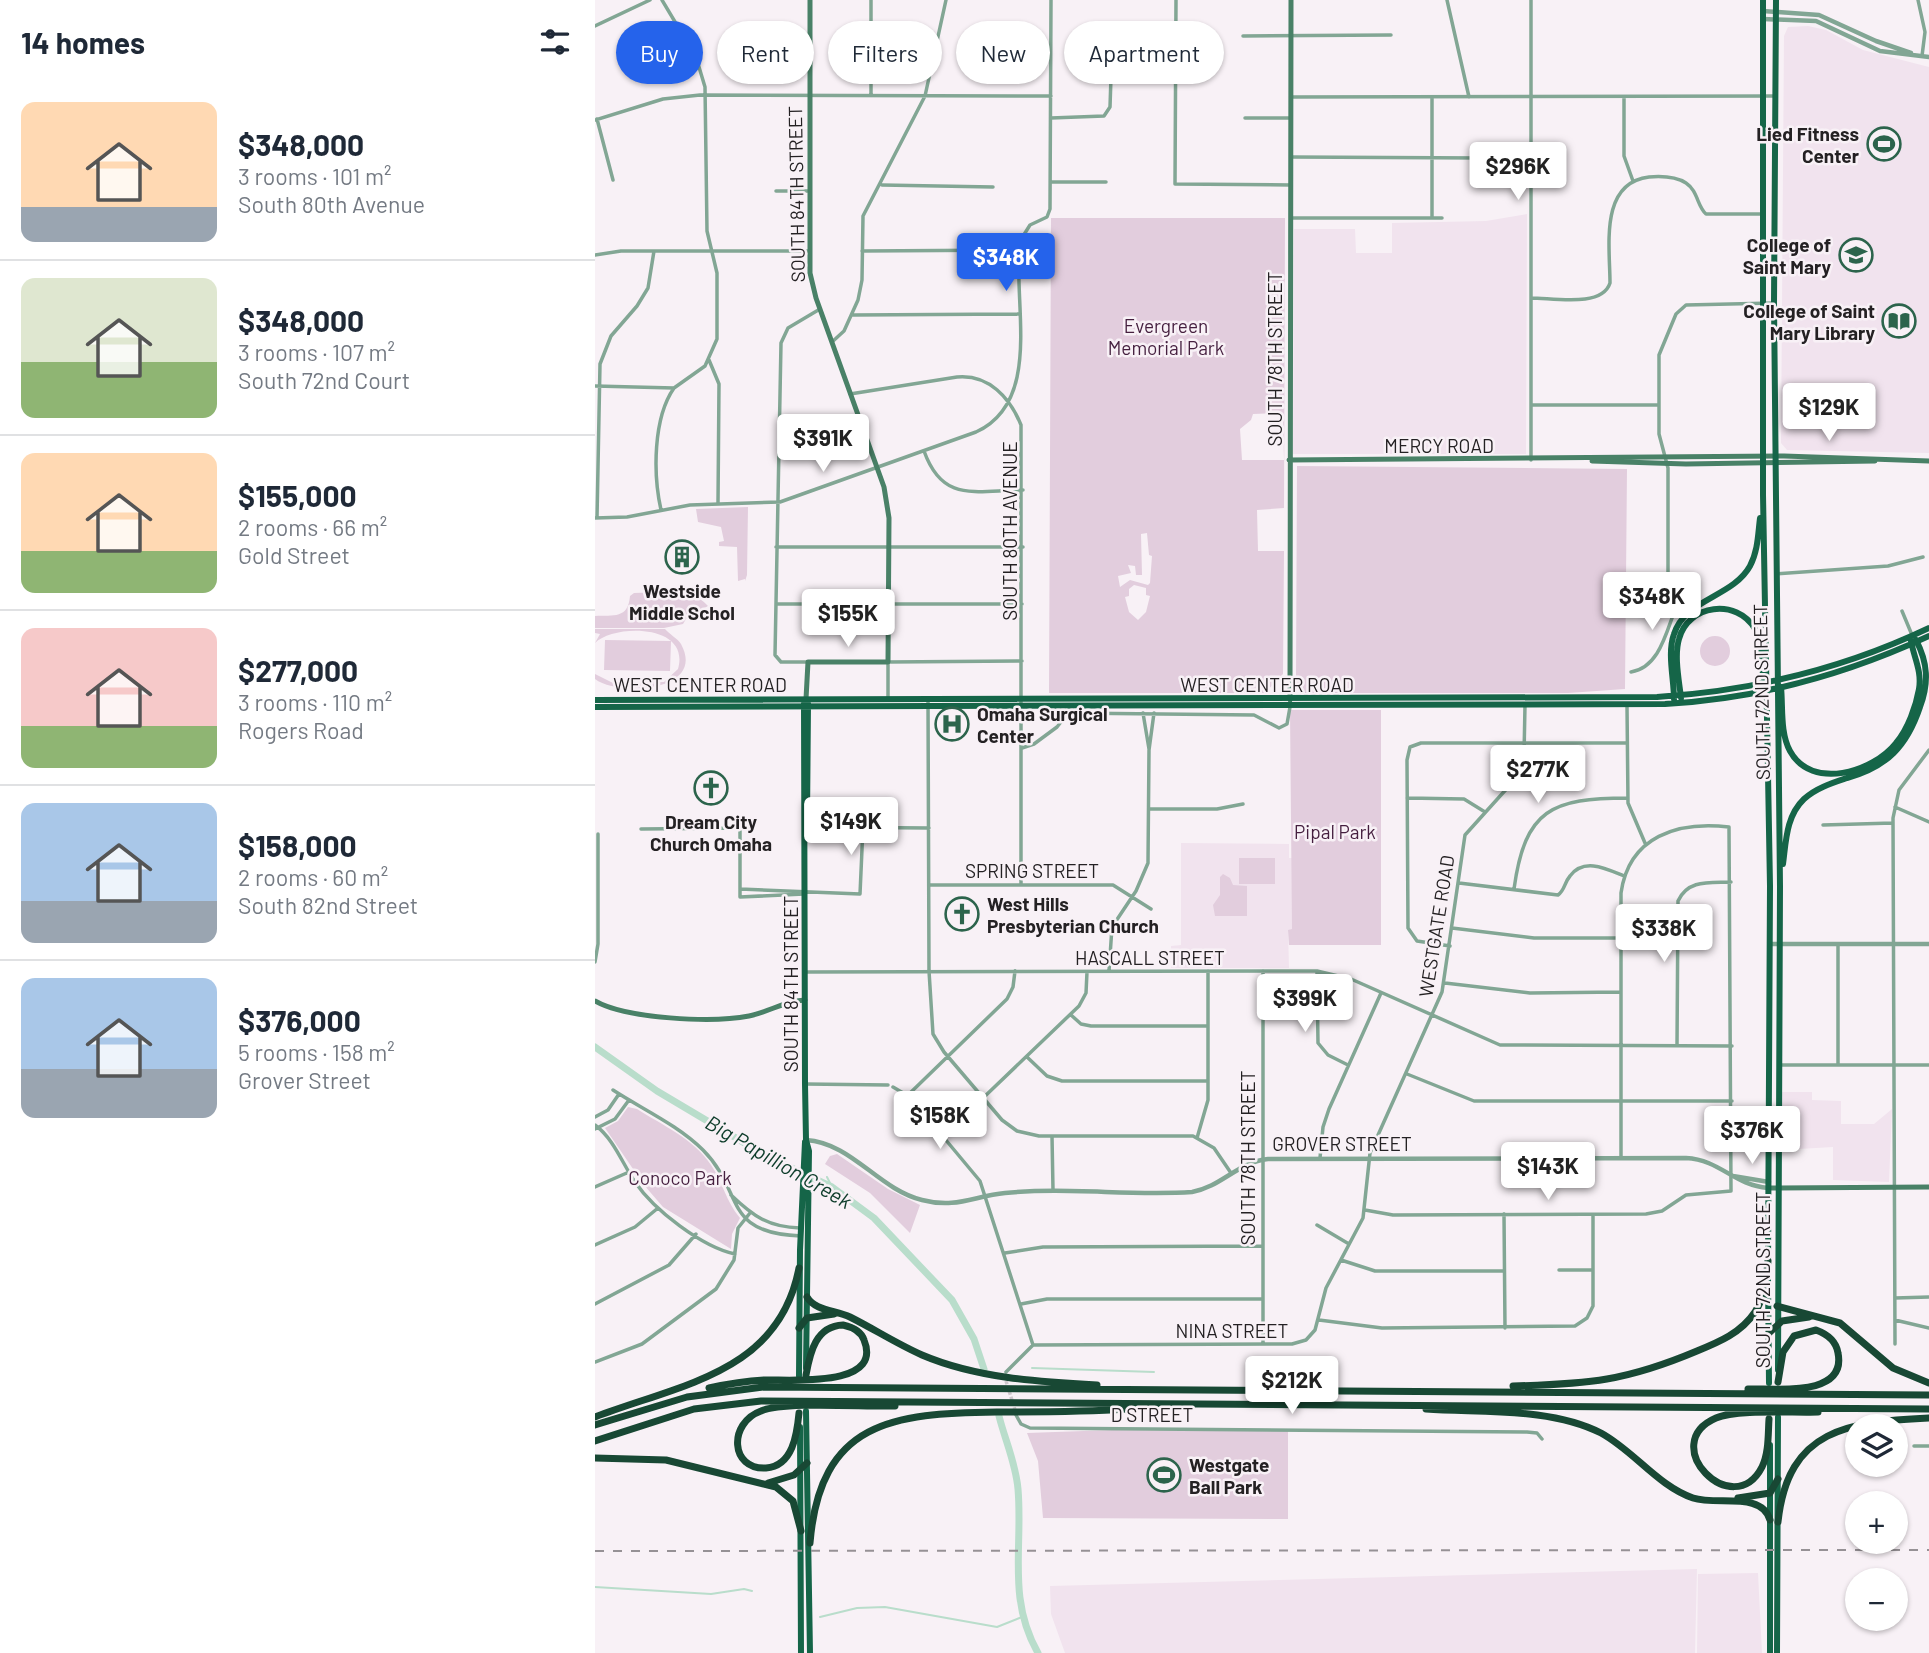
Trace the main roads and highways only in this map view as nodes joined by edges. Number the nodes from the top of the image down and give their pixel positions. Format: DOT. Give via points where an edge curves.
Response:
graph roads {
  1 [pos="810,0"];
  2 [pos="1291,0"];
  3 [pos="1763,0"];
  4 [pos="1776,0"];
  5 [pos="1289,460"];
  6 [pos="1763,460"];
  7 [pos="1775,460"];
  8 [pos="1929,461"];
  9 [pos="1763,495"];
  10 [pos="1776,605"];
  11 [pos="1929,628"];
  12 [pos="1929,636"];
  13 [pos="1914,641"];
  14 [pos="1290,699"];
  15 [pos="595,700"];
  16 [pos="1677,700"];
  17 [pos="928,703"];
  18 [pos="1525,703"];
  19 [pos="806,704"];
  20 [pos="829,706"];
  21 [pos="595,707"];
  22 [pos="1290,707"];
  23 [pos="809,734"];
  24 [pos="1768,741"];
  25 [pos="805,827"];
  26 [pos="1780,886"];
  27 [pos="595,1000"];
  28 [pos="805,1000"];
  29 [pos="1769,1056"];
  30 [pos="1778,1065"];
  31 [pos="1769,1185"];
  32 [pos="1778,1185"];
  33 [pos="1929,1187"];
  34 [pos="806,1197"];
  35 [pos="1768,1261"];
  36 [pos="799,1268"];
  37 [pos="807,1297"];
  38 [pos="1777,1306"];
  39 [pos="1821,1317"];
  40 [pos="807,1318"];
  41 [pos="855,1319"];
  42 [pos="1777,1323"];
  43 [pos="799,1328"];
  44 [pos="1769,1333"];
  45 [pos="803,1375"];
  46 [pos="824,1383"];
  47 [pos="1778,1383"];
  48 [pos="1929,1383"];
  49 [pos="1769,1384"];
  50 [pos="1168,1389"];
  51 [pos="1401,1390"];
  52 [pos="1798,1391"];
  53 [pos="1929,1395"];
  54 [pos="781,1404"];
  55 [pos="1369,1405"];
  56 [pos="1024,1408"];
  57 [pos="1929,1409"];
  58 [pos="1753,1410"];
  59 [pos="802,1412"];
  60 [pos="595,1417"];
  61 [pos="1772,1418"];
  62 [pos="1929,1418"];
  63 [pos="595,1425"];
  64 [pos="595,1441"];
  65 [pos="595,1458"];
  66 [pos="807,1463"];
  67 [pos="800,1472"];
  68 [pos="1778,1479"];
  69 [pos="753,1481"];
  70 [pos="1770,1493"];
  71 [pos="1699,1499"];
  72 [pos="1774,1525"];
  73 [pos="801,1531"];
  74 [pos="810,1543"];
  75 [pos="1773,1578"];
  76 [pos="801,1653"];
  77 [pos="810,1653"];
  78 [pos="1770,1653"];
  79 [pos="1777,1653"];
  1 -- 19 [label="main road, SOUTH 84TH STREET" via="812,282 888,502 889,604 888,662 808,662"];
  2 -- 5 [label="main road, SOUTH 78TH STREET"];
  3 -- 6 [label="main road, SOUTH 72ND STREET"];
  4 -- 7 [label="main road, SOUTH 72ND STREET"];
  5 -- 6 [label="main road, MERCY ROAD"];
  5 -- 14 [label="main road, SOUTH 78TH STREET"];
  6 -- 7 [label="main road, MERCY ROAD"];
  6 -- 9 [label="main road, SOUTH 72ND STREET"];
  7 -- 8 [label="main road, MERCY ROAD"];
  7 -- 10 [label="main road, SOUTH 72ND STREET"];
  9 -- 16 [label="main road" via="1749,568 1734,585 1686,614 1675,629"];
  9 -- 24 [label="main road, SOUTH 72ND STREET"];
  10 -- 13 [label="main road" via="1786,741 1798,762 1817,772 1836,774 1859,768 1898,741 1919,688"];
  10 -- 26 [label="main road, SOUTH 72ND STREET"];
  11 -- 13 [label="main road, WEST CENTER ROAD"];
  12 -- 13 [label="main road, WEST CENTER ROAD"];
  13 -- 16 [label="main road, WEST CENTER ROAD" via="1857,666 1752,690"];
  13 -- 26 [label="main road" via="1925,664 1927,686 1910,734 1878,767 1824,786 1803,801 1789,825"];
  14 -- 17 [label="main road, WEST CENTER ROAD"];
  14 -- 18 [label="main road, WEST CENTER ROAD"];
  14 -- 22 [label="main road, SOUTH 78TH STREET"];
  15 -- 19 [label="main road, WEST CENTER ROAD"];
  16 -- 18 [label="main road, WEST CENTER ROAD"];
  16 -- 18 [label="main road, WEST CENTER ROAD" via="1627,706"];
  16 -- 24 [label="main road" via="1677,648 1686,624 1706,610 1735,612 1750,622 1758,637"];
  17 -- 19 [label="main road, WEST CENTER ROAD" via="888,699"];
  17 -- 20 [label="main road, WEST CENTER ROAD"];
  17 -- 22 [label="main road, WEST CENTER ROAD"];
  18 -- 22 [label="main road, WEST CENTER ROAD"];
  19 -- 20 [label="main road, WEST CENTER ROAD"];
  19 -- 21 [label="main road, WEST CENTER ROAD"];
  19 -- 23 [label="main road, SOUTH 84TH STREET"];
  19 -- 25 [label="main road, SOUTH 84TH STREET"];
  20 -- 23 [label="main road" via="814,714"];
  23 -- 25 [label="main road, SOUTH 84TH STREET"];
  24 -- 29 [label="main road, SOUTH 72ND STREET"];
  25 -- 28 [label="main road, SOUTH 84TH STREET"];
  26 -- 30 [label="main road, SOUTH 72ND STREET"];
  27 -- 28 [label="main road" via="645,1017 737,1018"];
  28 -- 34 [label="main road, SOUTH 84TH STREET"];
  29 -- 30 [label="main road"];
  29 -- 31 [label="main road, SOUTH 72ND STREET"];
  30 -- 32 [label="main road, SOUTH 72ND STREET"];
  31 -- 32 [label="main road, GROVER STREET"];
  31 -- 35 [label="main road, SOUTH 72ND STREET"];
  32 -- 33 [label="main road, GROVER STREET"];
  32 -- 38 [label="main road, SOUTH 72ND STREET"];
  34 -- 36 [label="main road, SOUTH 84TH STREET"];
  34 -- 37 [label="main road, SOUTH 84TH STREET"];
  35 -- 44 [label="main road, SOUTH 72ND STREET"];
  35 -- 51 [label="highway" via="1763,1296 1744,1325 1655,1369 1590,1383"];
  36 -- 43 [label="main road, SOUTH 84TH STREET"];
  36 -- 60 [label="highway" via="787,1310 755,1351 714,1372"];
  37 -- 40 [label="main road, SOUTH 84TH STREET"];
  37 -- 41 [label="highway" via="814,1306"];
  38 -- 39 [label="highway"];
  38 -- 42 [label="main road, SOUTH 72ND STREET"];
  39 -- 42 [label="highway"];
  39 -- 48 [label="highway" via="1845,1326 1893,1368"];
  40 -- 41 [label="highway" via="828,1313"];
  40 -- 43 [label="highway"];
  40 -- 45 [label="main road, SOUTH 84TH STREET"];
  41 -- 50 [label="highway" via="920,1354 955,1366 1016,1377"];
  42 -- 44 [label="highway"];
  42 -- 47 [label="main road, SOUTH 72ND STREET"];
  43 -- 45 [label="main road, SOUTH 84TH STREET"];
  44 -- 49 [label="main road, SOUTH 72ND STREET"];
  45 -- 46 [label="highway" via="824,1330 838,1325 853,1328 865,1341 864,1359 857,1369"];
  46 -- 50 [label="highway"];
  46 -- 63 [label="highway" via="726,1390 662,1403"];
  47 -- 52 [label="highway" via="1790,1340 1803,1331 1822,1332 1837,1347 1837,1368 1823,1384"];
  50 -- 51 [label="highway"];
  51 -- 52 [label="highway"];
  52 -- 53 [label="highway"];
  54 -- 56 [label="highway" via="962,1403"];
  54 -- 59 [label="highway" via="755,1413 740,1428 738,1448 753,1465 770,1468 786,1458"];
  54 -- 64 [label="highway" via="702,1407"];
  55 -- 56 [label="highway"];
  55 -- 58 [label="highway"];
  55 -- 71 [label="highway" via="1542,1417 1577,1424 1610,1438 1676,1489"];
  56 -- 74 [label="highway" via="903,1417 874,1428 833,1465 821,1486"];
  57 -- 58 [label="highway"];
  58 -- 61 [label="highway" via="1721,1416 1701,1430 1695,1456 1710,1479 1737,1485 1758,1473"];
  59 -- 66 [label="main road"];
  59 -- 67 [label="main road"];
  61 -- 68 [label="main road"];
  61 -- 70 [label="main road"];
  62 -- 72 [label="highway" via="1847,1427 1818,1440 1792,1470"];
  65 -- 69 [label="highway" via="666,1460"];
  66 -- 67 [label="highway"];
  66 -- 74 [label="main road"];
  67 -- 69 [label="highway" via="778,1481"];
  67 -- 73 [label="main road"];
  68 -- 70 [label="highway"];
  68 -- 72 [label="main road"];
  69 -- 73 [label="highway" via="787,1494 797,1509"];
  70 -- 71 [label="highway"];
  70 -- 72 [label="main road"];
  71 -- 72 [label="highway" via="1757,1504"];
  72 -- 75 [label="main road"];
  73 -- 76 [label="main road"];
  74 -- 77 [label="main road"];
  75 -- 78 [label="main road"];
  75 -- 79 [label="main road"];
}
